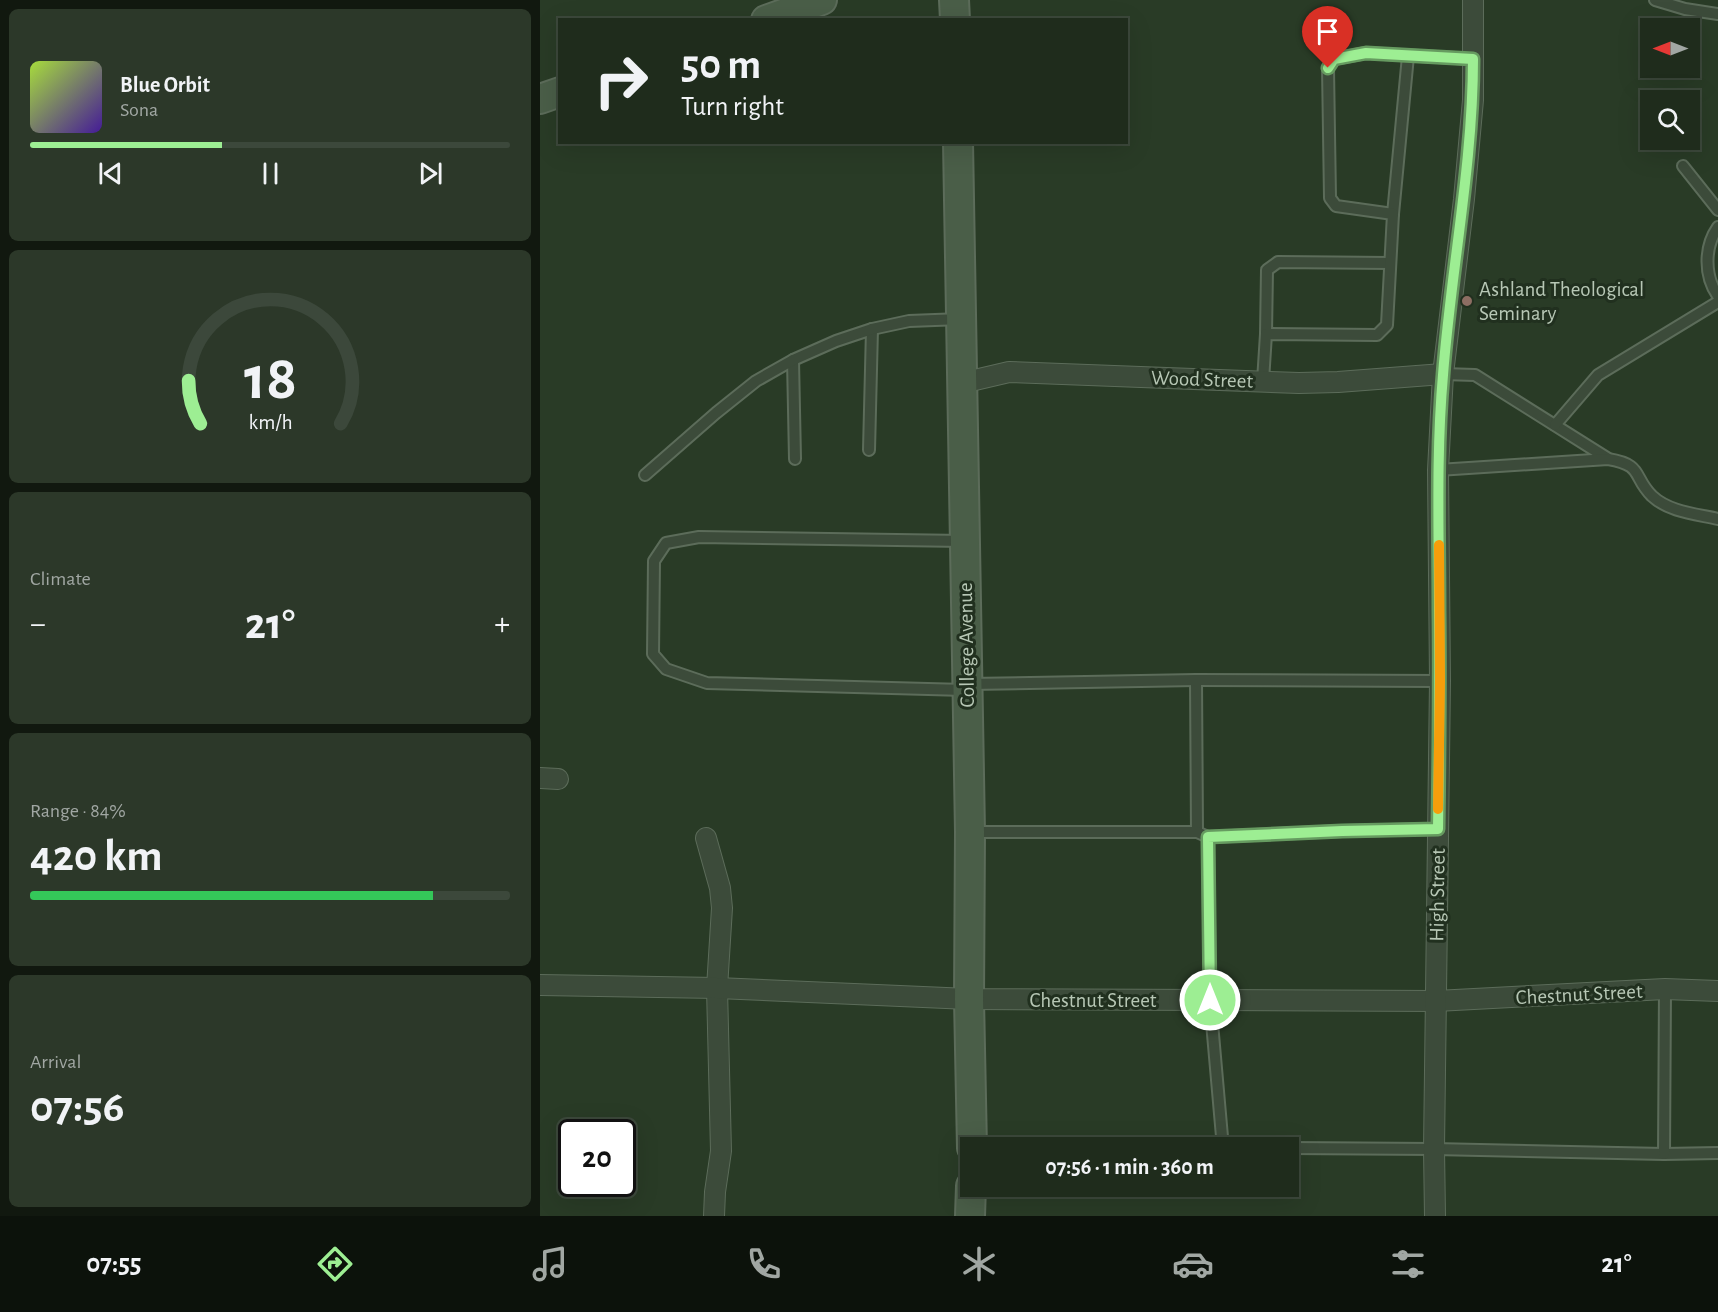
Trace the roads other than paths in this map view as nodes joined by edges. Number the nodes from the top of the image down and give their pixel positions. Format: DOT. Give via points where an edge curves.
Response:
graph roads {
  1 [pos="821,0"];
  2 [pos="954,0"];
  3 [pos="1473,0"];
  4 [pos="1655,0"];
  5 [pos="1718,14"];
  6 [pos="772,18"];
  7 [pos="955,18"];
  8 [pos="1408,56"];
  9 [pos="1473,59"];
  10 [pos="558,93"];
  11 [pos="540,99"];
  12 [pos="958,144"];
  13 [pos="1683,166"];
  14 [pos="1718,210"];
  15 [pos="1393,214"];
  16 [pos="1718,227"];
  17 [pos="1390,263"];
  18 [pos="1718,296"];
  19 [pos="1718,302"];
  20 [pos="962,319"];
  21 [pos="872,329"];
  22 [pos="1266,334"];
  23 [pos="793,360"];
  24 [pos="1443,374"];
  25 [pos="1263,381"];
  26 [pos="962,383"];
  27 [pos="1555,425"];
  28 [pos="869,450"];
  29 [pos="795,459"];
  30 [pos="1608,459"];
  31 [pos="1438,470"];
  32 [pos="645,476"];
  33 [pos="1718,519"];
  34 [pos="965,541"];
  35 [pos="1196,680"];
  36 [pos="1440,681"];
  37 [pos="967,687"];
  38 [pos="1438,829"];
  39 [pos="970,832"];
  40 [pos="1197,832"];
  41 [pos="1208,837"];
  42 [pos="706,838"];
  43 [pos="540,985"];
  44 [pos="717,988"];
  45 [pos="1665,989"];
  46 [pos="1718,990"];
  47 [pos="969,999"];
  48 [pos="1210,1000"];
  49 [pos="1436,1001"];
  50 [pos="972,1137"];
  51 [pos="1222,1137"];
  52 [pos="1299,1148"];
  53 [pos="1434,1149"];
  54 [pos="1718,1153"];
  55 [pos="1664,1154"];
  56 [pos="971,1197"];
  57 [pos="714,1216"];
  58 [pos="970,1216"];
  59 [pos="1435,1216"];
  1 -- 6 [label="street"];
  2 -- 7 [label="street"];
  3 -- 9 [label="street, High Street"];
  4 -- 5 [label="lane"];
  8 -- 9 [label="lane"];
  8 -- 15 [label="lane"];
  8 -- 15 [label="lane" via="1366,53 1334,59 1328,68 1330,198 1336,206"];
  9 -- 24 [label="street, High Street" via="1464,199"];
  10 -- 11 [label="street"];
  12 -- 20 [label="street, College Avenue"];
  13 -- 14 [label="lane"];
  15 -- 17 [label="lane"];
  16 -- 18 [label="lane" via="1707,259 1708,275"];
  17 -- 22 [label="lane" via="1387,325 1377,335"];
  17 -- 22 [label="lane" via="1278,262 1267,270"];
  19 -- 27 [label="lane" via="1598,375"];
  20 -- 21 [label="lane" via="909,321"];
  20 -- 26 [label="street, College Avenue"];
  21 -- 23 [label="lane"];
  21 -- 28 [label="lane"];
  22 -- 25 [label="lane"];
  23 -- 29 [label="lane"];
  23 -- 32 [label="lane" via="756,381"];
  24 -- 25 [label="street, Wood Street" via="1338,382"];
  24 -- 27 [label="lane" via="1475,375"];
  24 -- 31 [label="street, High Street"];
  25 -- 26 [label="street, Wood Street" via="1009,372"];
  26 -- 34 [label="street, College Avenue"];
  27 -- 30 [label="lane"];
  30 -- 31 [label="lane"];
  30 -- 33 [label="lane" via="1635,469 1652,496 1663,503 1689,514"];
  31 -- 36 [label="street, High Street"];
  34 -- 37 [label="street, College Avenue"];
  34 -- 37 [label="lane" via="699,537 666,543 654,561 653,654 666,669 707,683"];
  35 -- 36 [label="lane"];
  35 -- 37 [label="lane"];
  35 -- 40 [label="lane"];
  36 -- 38 [label="street, High Street"];
  37 -- 39 [label="street, College Avenue"];
  38 -- 41 [label="lane"];
  38 -- 49 [label="street, High Street"];
  39 -- 40 [label="lane"];
  39 -- 47 [label="street, College Avenue"];
  40 -- 41 [label="lane"];
  41 -- 48 [label="lane"];
  42 -- 44 [label="street" via="722,908"];
  43 -- 44 [label="street, Chestnut Street"];
  44 -- 47 [label="street, Chestnut Street"];
  44 -- 57 [label="street" via="721,1151"];
  45 -- 46 [label="street, Chestnut Street"];
  45 -- 49 [label="street, Chestnut Street"];
  45 -- 55 [label="lane"];
  47 -- 48 [label="street, Chestnut Street"];
  47 -- 50 [label="street, College Avenue"];
  48 -- 49 [label="street, Chestnut Street"];
  48 -- 51 [label="lane"];
  49 -- 53 [label="street, High Street"];
  52 -- 53 [label="lane"];
  53 -- 55 [label="lane"];
  53 -- 59 [label="street, High Street"];
  54 -- 55 [label="lane"];
  56 -- 58 [label="street"];
}
